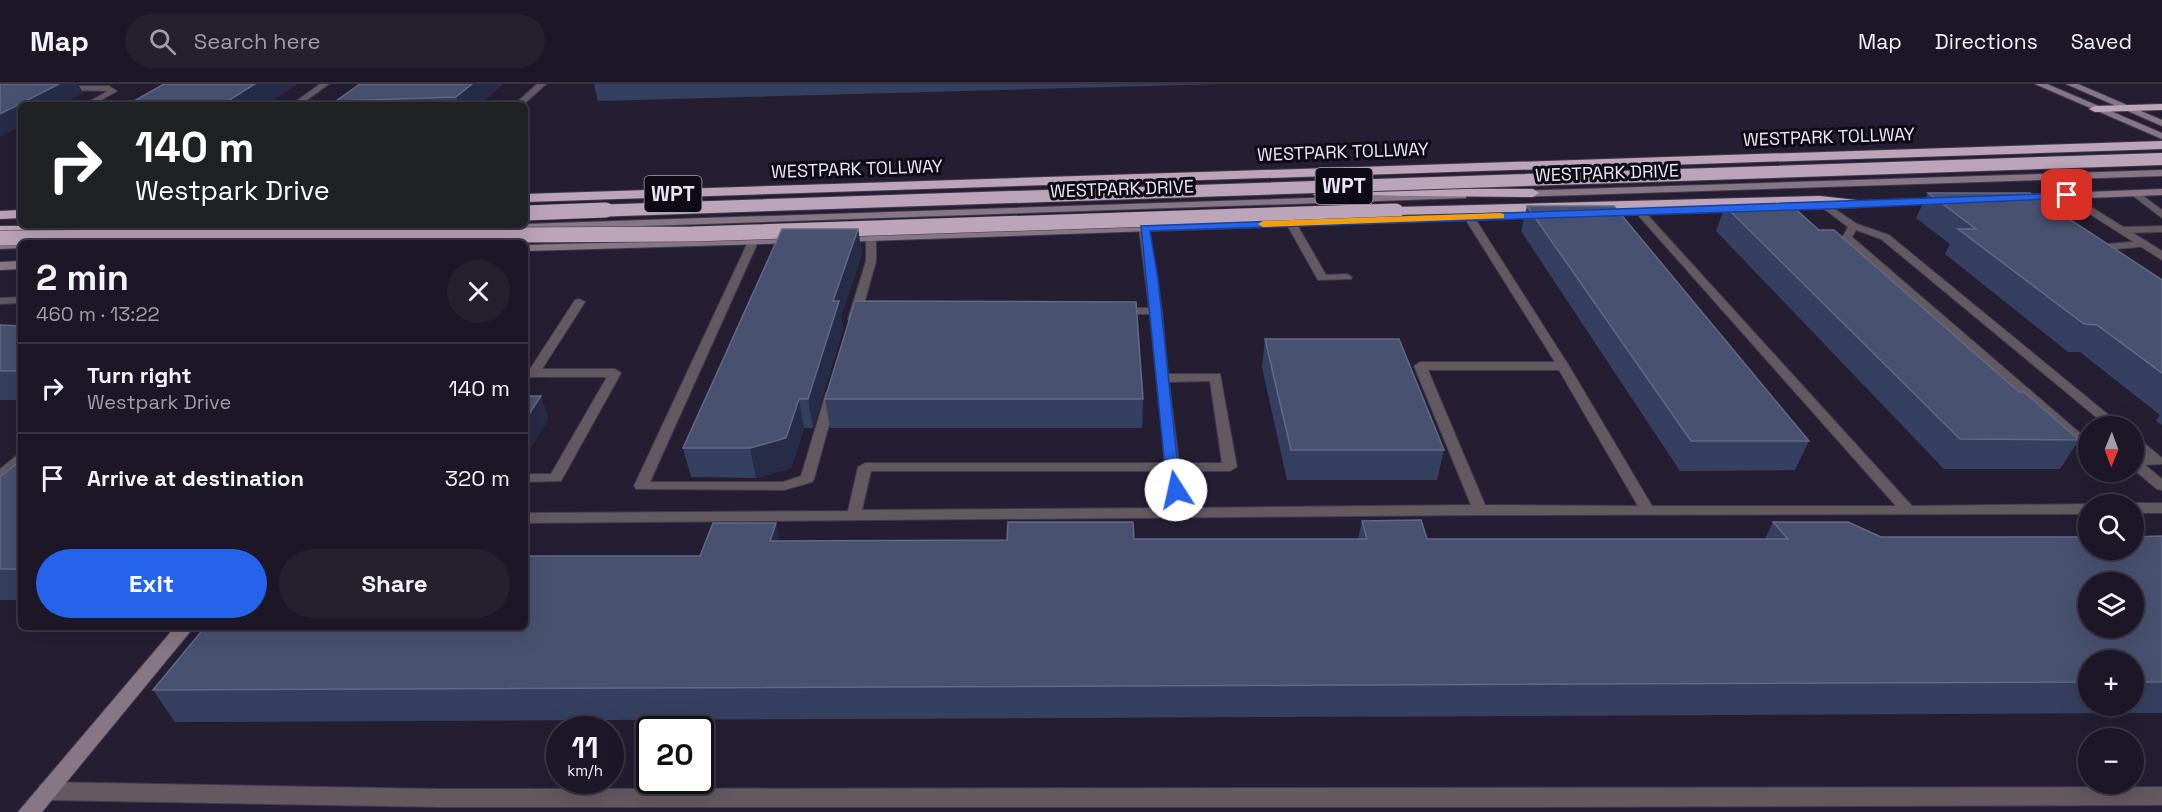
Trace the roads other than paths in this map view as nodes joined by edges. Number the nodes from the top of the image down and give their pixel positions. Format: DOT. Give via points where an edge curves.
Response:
graph roads {
  1 [pos="325,84"];
  2 [pos="542,84"];
  3 [pos="2039,84"];
  4 [pos="2070,84"];
  5 [pos="54,87"];
  6 [pos="93,102"];
  7 [pos="299,102"];
  8 [pos="521,102"];
  9 [pos="2162,107"];
  10 [pos="2125,108"];
  11 [pos="2095,109"];
  12 [pos="2162,123"];
  13 [pos="2162,136"];
  14 [pos="2162,145"];
  15 [pos="2162,159"];
  16 [pos="2162,172"];
  17 [pos="1995,177"];
  18 [pos="820,189"];
  19 [pos="2162,192"];
  20 [pos="1533,193"];
  21 [pos="2134,193"];
  22 [pos="2067,195"];
  23 [pos="528,198"];
  24 [pos="1998,198"];
  25 [pos="1950,200"];
  26 [pos="1823,203"];
  27 [pos="1856,204"];
  28 [pos="1640,212"];
  29 [pos="528,213"];
  30 [pos="18,214"];
  31 [pos="0,215"];
  32 [pos="2162,215"];
  33 [pos="1469,217"];
  34 [pos="1291,223"];
  35 [pos="1853,226"];
  36 [pos="528,227"];
  37 [pos="84,228"];
  38 [pos="496,228"];
  39 [pos="523,228"];
  40 [pos="1144,228"];
  41 [pos="2162,229"];
  42 [pos="2121,230"];
  43 [pos="0,231"];
  44 [pos="0,238"];
  45 [pos="871,238"];
  46 [pos="166,240"];
  47 [pos="513,240"];
  48 [pos="753,242"];
  49 [pos="2144,244"];
  50 [pos="18,245"];
  51 [pos="0,246"];
  52 [pos="528,248"];
  53 [pos="2162,256"];
  54 [pos="2115,260"];
  55 [pos="18,265"];
  56 [pos="1,267"];
  57 [pos="1347,277"];
  58 [pos="18,300"];
  59 [pos="0,301"];
  60 [pos="579,302"];
  61 [pos="1110,311"];
  62 [pos="1156,311"];
  63 [pos="851,330"];
  64 [pos="1563,366"];
  65 [pos="530,373"];
  66 [pos="837,376"];
  67 [pos="1162,378"];
  68 [pos="2103,416"];
  69 [pos="2078,438"];
  70 [pos="2144,450"];
  71 [pos="18,461"];
  72 [pos="2144,461"];
  73 [pos="1172,468"];
  74 [pos="2144,470"];
  75 [pos="0,476"];
  76 [pos="528,478"];
  77 [pos="2162,486"];
  78 [pos="2144,508"];
  79 [pos="2162,508"];
  80 [pos="2078,509"];
  81 [pos="1480,510"];
  82 [pos="1907,510"];
  83 [pos="1648,511"];
  84 [pos="1180,512"];
  85 [pos="854,514"];
  86 [pos="528,518"];
  87 [pos="182,630"];
  88 [pos="47,791"];
  89 [pos="2162,796"];
  90 [pos="1542,806"];
  91 [pos="29,812"];
  1 -- 7 [label="lane"];
  2 -- 8 [label="lane"];
  3 -- 11 [label="main road"];
  4 -- 10 [label="main road"];
  5 -- 6 [label="lane" via="113,91"];
  9 -- 10 [label="highway"];
  10 -- 11 [label="highway"];
  10 -- 12 [label="main road"];
  11 -- 13 [label="main road"];
  14 -- 18 [label="highway, WESTPARK TOLLWAY / WPT"];
  15 -- 29 [label="highway, WESTPARK TOLLWAY / WPT, bridge"];
  16 -- 17 [label="main road, WESTPARK DRIVE"];
  17 -- 20 [label="main road, WESTPARK DRIVE"];
  17 -- 26 [label="main road, WESTPARK DRIVE" via="1932,191 1821,196"];
  18 -- 20 [label="highway"];
  18 -- 23 [label="highway, WESTPARK TOLLWAY / WPT"];
  19 -- 21 [label="main road"];
  20 -- 36 [label="main road, WESTPARK DRIVE"];
  21 -- 22 [label="main road"];
  21 -- 32 [label="lane"];
  22 -- 24 [label="main road"];
  22 -- 42 [label="street"];
  25 -- 27 [label="main road"];
  26 -- 27 [label="highway"];
  26 -- 28 [label="main road, WESTPARK DRIVE"];
  26 -- 35 [label="lane"];
  26 -- 44 [label="highway, bridge" via="1396,211 693,234"];
  28 -- 33 [label="main road, WESTPARK DRIVE"];
  28 -- 82 [label="lane"];
  30 -- 31 [label="highway"];
  33 -- 34 [label="main road, WESTPARK DRIVE"];
  33 -- 64 [label="lane"];
  34 -- 40 [label="main road, WESTPARK DRIVE"];
  34 -- 57 [label="lane" via="1322,278"];
  35 -- 68 [label="lane" via="1885,237"];
  35 -- 69 [label="lane" via="1847,238"];
  37 -- 43 [label="highway"];
  38 -- 46 [label="main road, WESTPARK DRIVE"];
  39 -- 47 [label="main road"];
  40 -- 45 [label="main road, WESTPARK DRIVE"];
  40 -- 62 [label="lane"];
  41 -- 42 [label="lane"];
  42 -- 49 [label="street"];
  45 -- 48 [label="main road, WESTPARK DRIVE"];
  45 -- 63 [label="lane" via="871,261"];
  48 -- 52 [label="main road, WESTPARK DRIVE"];
  48 -- 66 [label="lane" via="641,486 783,486 807,480"];
  49 -- 53 [label="street"];
  49 -- 54 [label="lane" via="2096,248"];
  50 -- 51 [label="main road"];
  55 -- 56 [label="main road"];
  58 -- 59 [label="lane"];
  60 -- 65 [label="lane"];
  61 -- 62 [label="lane"];
  62 -- 67 [label="lane"];
  64 -- 81 [label="lane" via="1420,366"];
  64 -- 83 [label="lane"];
  65 -- 76 [label="lane" via="615,374 556,478"];
  67 -- 73 [label="lane"];
  67 -- 73 [label="lane" via="1216,377 1230,467"];
  70 -- 72 [label="lane" via="2157,461"];
  71 -- 75 [label="lane"];
  73 -- 84 [label="lane"];
  73 -- 85 [label="lane" via="865,467"];
  74 -- 77 [label="lane"];
  78 -- 79 [label="lane"];
  80 -- 82 [label="lane"];
  81 -- 83 [label="lane"];
  81 -- 84 [label="lane"];
  82 -- 83 [label="lane"];
  84 -- 85 [label="lane"];
  85 -- 86 [label="lane"];
  87 -- 88 [label="main road"];
  88 -- 90 [label="street"];
  88 -- 91 [label="main road"];
  89 -- 90 [label="street"];
}
